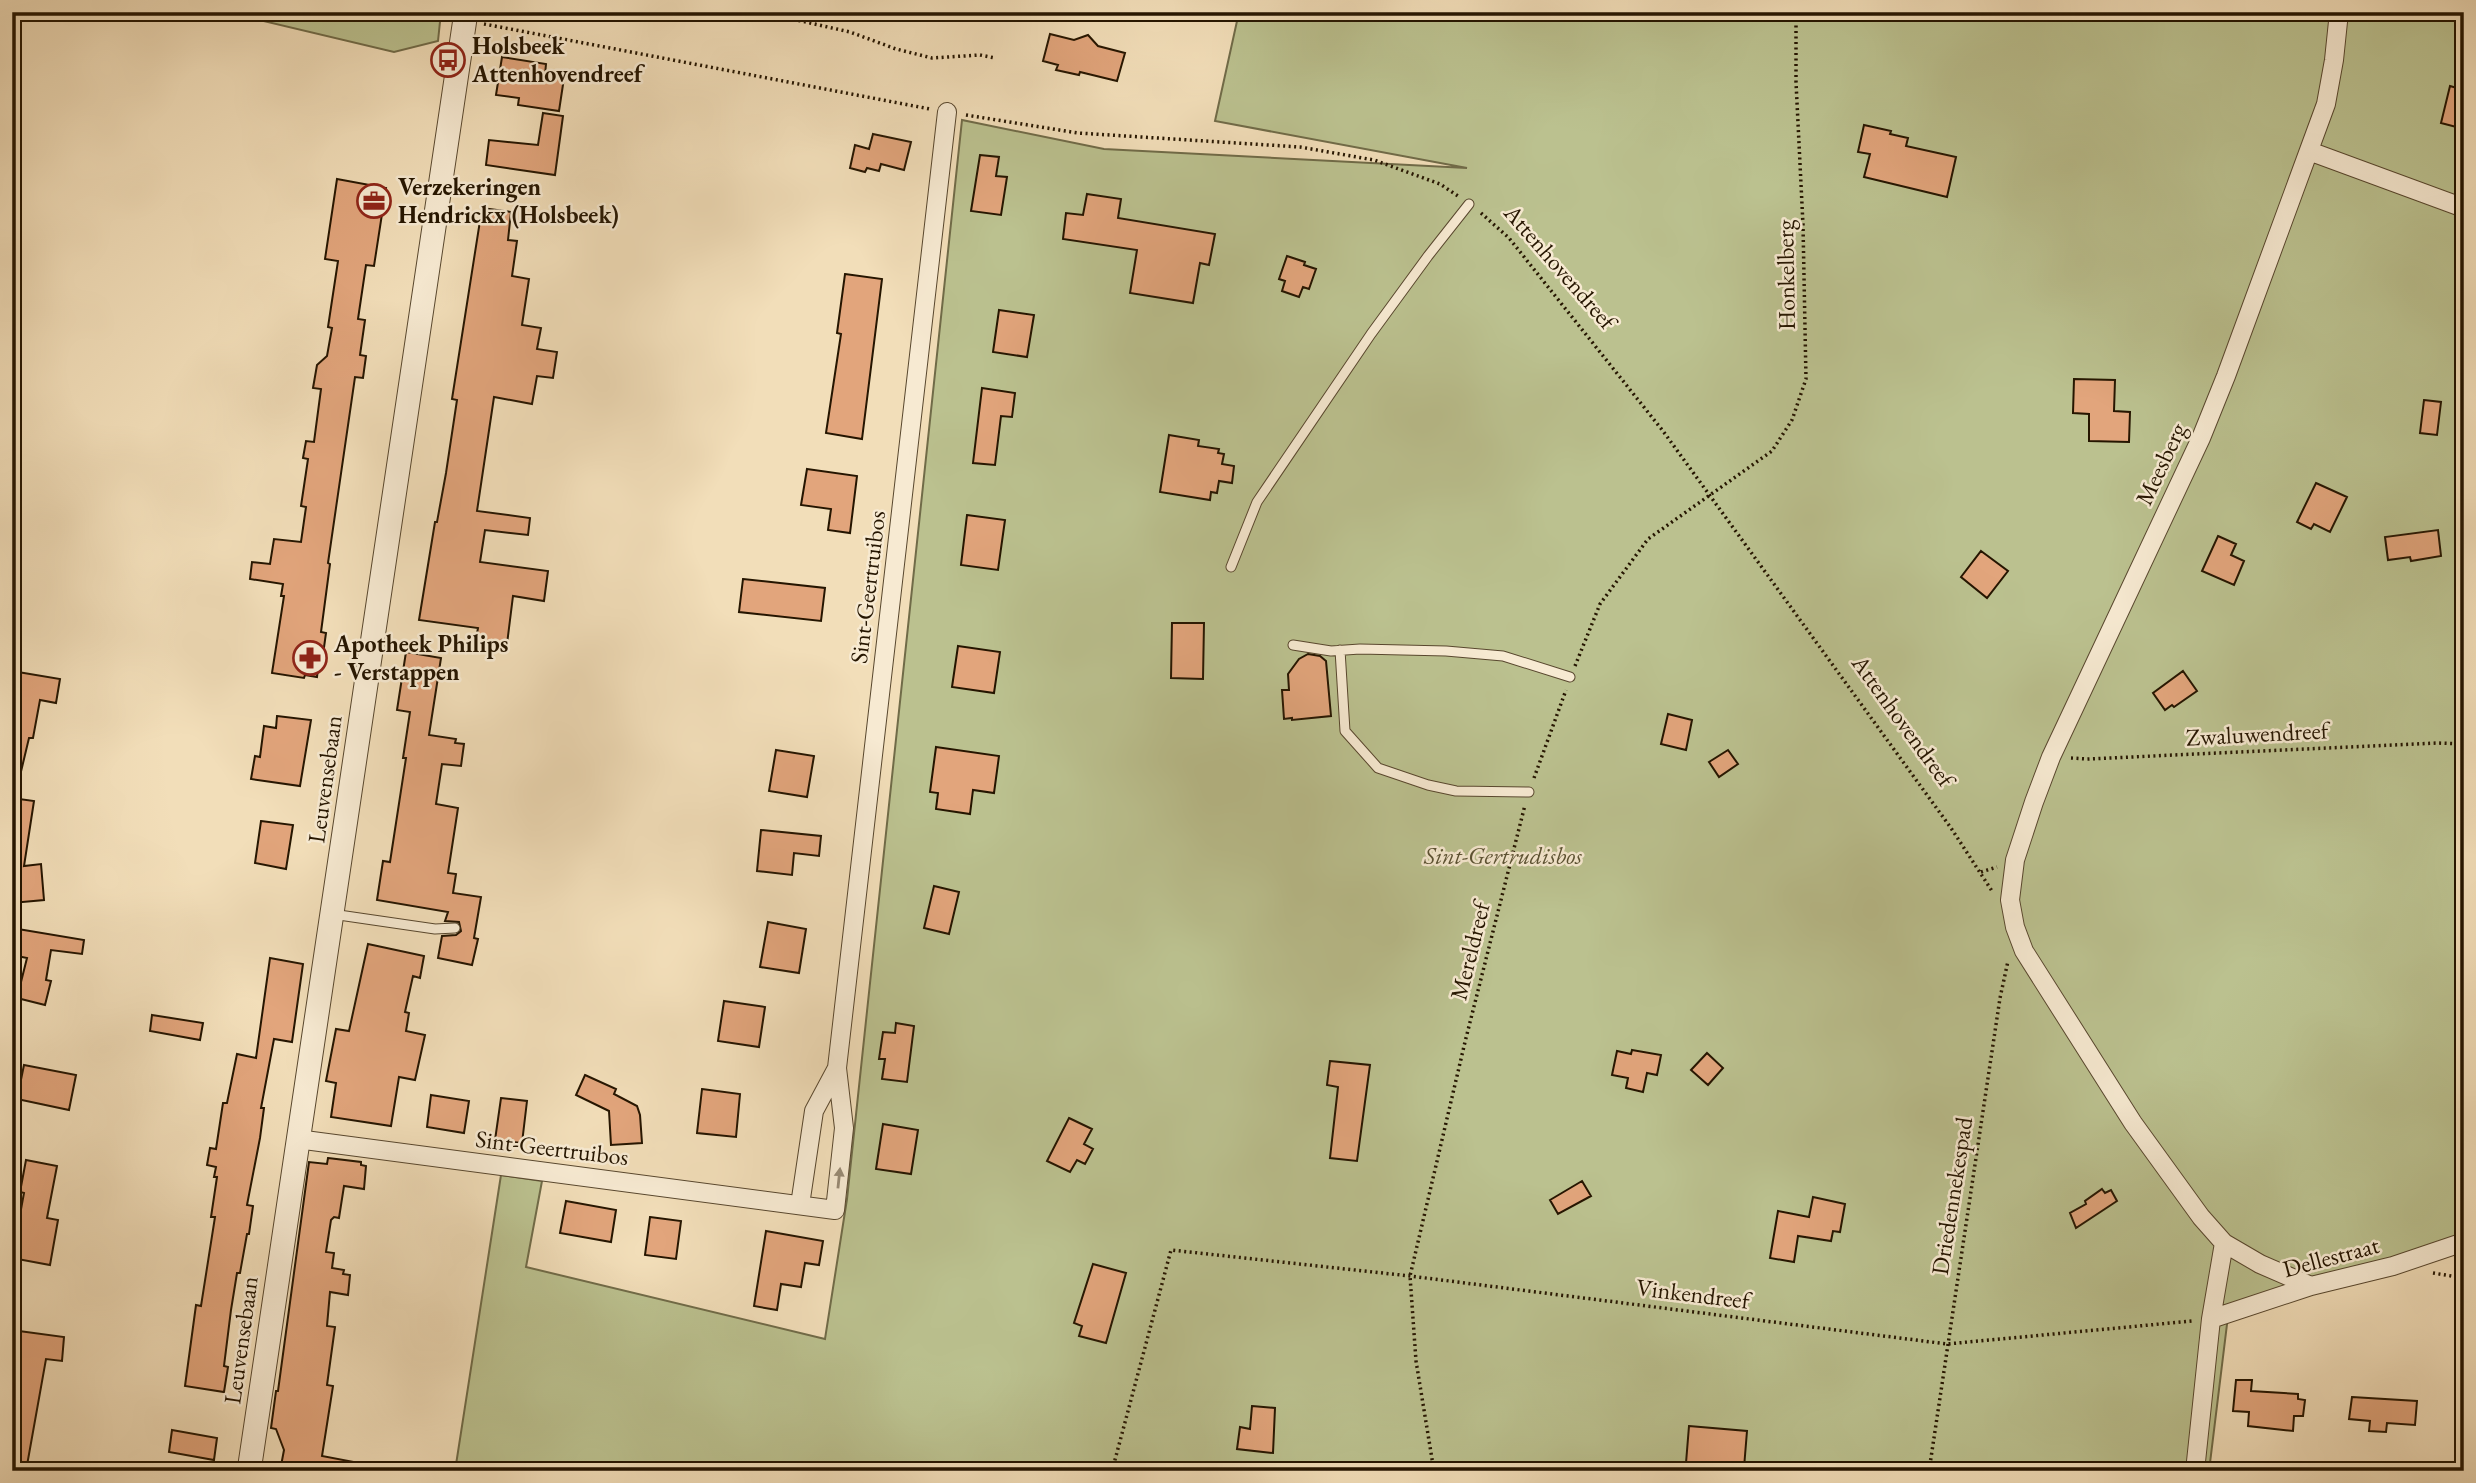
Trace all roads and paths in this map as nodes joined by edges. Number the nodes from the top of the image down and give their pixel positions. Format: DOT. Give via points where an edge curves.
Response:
graph roads {
  1 [pos="466,12"];
  2 [pos="761,12"];
  3 [pos="1796,12"];
  4 [pos="2339,12"];
  5 [pos="995,58"];
  6 [pos="947,112"];
  7 [pos="2309,151"];
  8 [pos="1440,184"];
  9 [pos="1469,204"];
  10 [pos="2464,208"];
  11 [pos="1708,495"];
  12 [pos="1231,567"];
  13 [pos="1293,645"];
  14 [pos="1340,650"];
  15 [pos="1570,677"];
  16 [pos="2464,744"];
  17 [pos="2051,757"];
  18 [pos="1529,792"];
  19 [pos="1994,894"];
  20 [pos="332,914"];
  21 [pos="2015,927"];
  22 [pos="455,928"];
  23 [pos="836,1068"];
  24 [pos="297,1139"];
  25 [pos="800,1205"];
  26 [pos="2464,1242"];
  27 [pos="2224,1243"];
  28 [pos="1410,1276"];
  29 [pos="2311,1286"];
  30 [pos="2211,1319"];
  31 [pos="1947,1344"];
  32 [pos="249,1471"];
  33 [pos="1112,1471"];
  34 [pos="1434,1471"];
  35 [pos="1929,1471"];
  36 [pos="2195,1471"];
  1 -- 20 [label="street, Leuvensebaan"];
  2 -- 5 [label="path" via="850,32 932,58"];
  3 -- 11 [label="path, Honkelberg" via="1806,379 1792,420 1772,451"];
  4 -- 7 [label="street, Meesberg" via="2326,104"];
  6 -- 23 [label="street, Sint-Geertruibos"];
  7 -- 10 [label="street"];
  7 -- 17 [label="street, Meesberg" via="2201,438"];
  8 -- 9 [label="path, Attenhovendreef"];
  9 -- 11 [label="path, Attenhovendreef" via="1509,239 1664,431"];
  9 -- 12 [label="lane" via="1371,334 1256,502"];
  11 -- 15 [label="path, Mereldreef" via="1648,539 1600,604"];
  11 -- 19 [label="path, Attenhovendreef" via="1951,828"];
  13 -- 14 [label="lane"];
  14 -- 15 [label="lane" via="1503,656"];
  14 -- 18 [label="lane" via="1345,731 1378,768 1456,792"];
  15 -- 18 [label="path, Mereldreef"];
  16 -- 17 [label="path, Zwaluwendreef" via="2087,760"];
  17 -- 21 [label="street, Meesberg" via="2015,860 2010,900"];
  18 -- 28 [label="path, Mereldreef"];
  20 -- 22 [label="lane"];
  20 -- 24 [label="street, Leuvensebaan"];
  21 -- 27 [label="street" via="2024,951 2133,1123"];
  21 -- 31 [label="path, Driedennekespad"];
  23 -- 25 [label="street, Sint-Geertruibos" via="814,1111"];
  25 -- 23 [label="street, Sint-Geertruibos, one-way" via="835,1210 844,1128"];
  24 -- 25 [label="street, Sint-Geertruibos"];
  24 -- 32 [label="street, Leuvensebaan"];
  26 -- 29 [label="street, Dellestraat"];
  27 -- 29 [label="street"];
  27 -- 30 [label="street"];
  28 -- 31 [label="path, Vinkendreef"];
  28 -- 33 [label="path, Vinkendreef" via="1171,1250"];
  28 -- 34 [label="path, Mereldreef" via="1416,1361"];
  29 -- 30 [label="street, Dellestraat"];
  30 -- 31 [label="path, Vinkendreef"];
  30 -- 36 [label="street"];
  31 -- 35 [label="path, Driedennekespad"];
}
